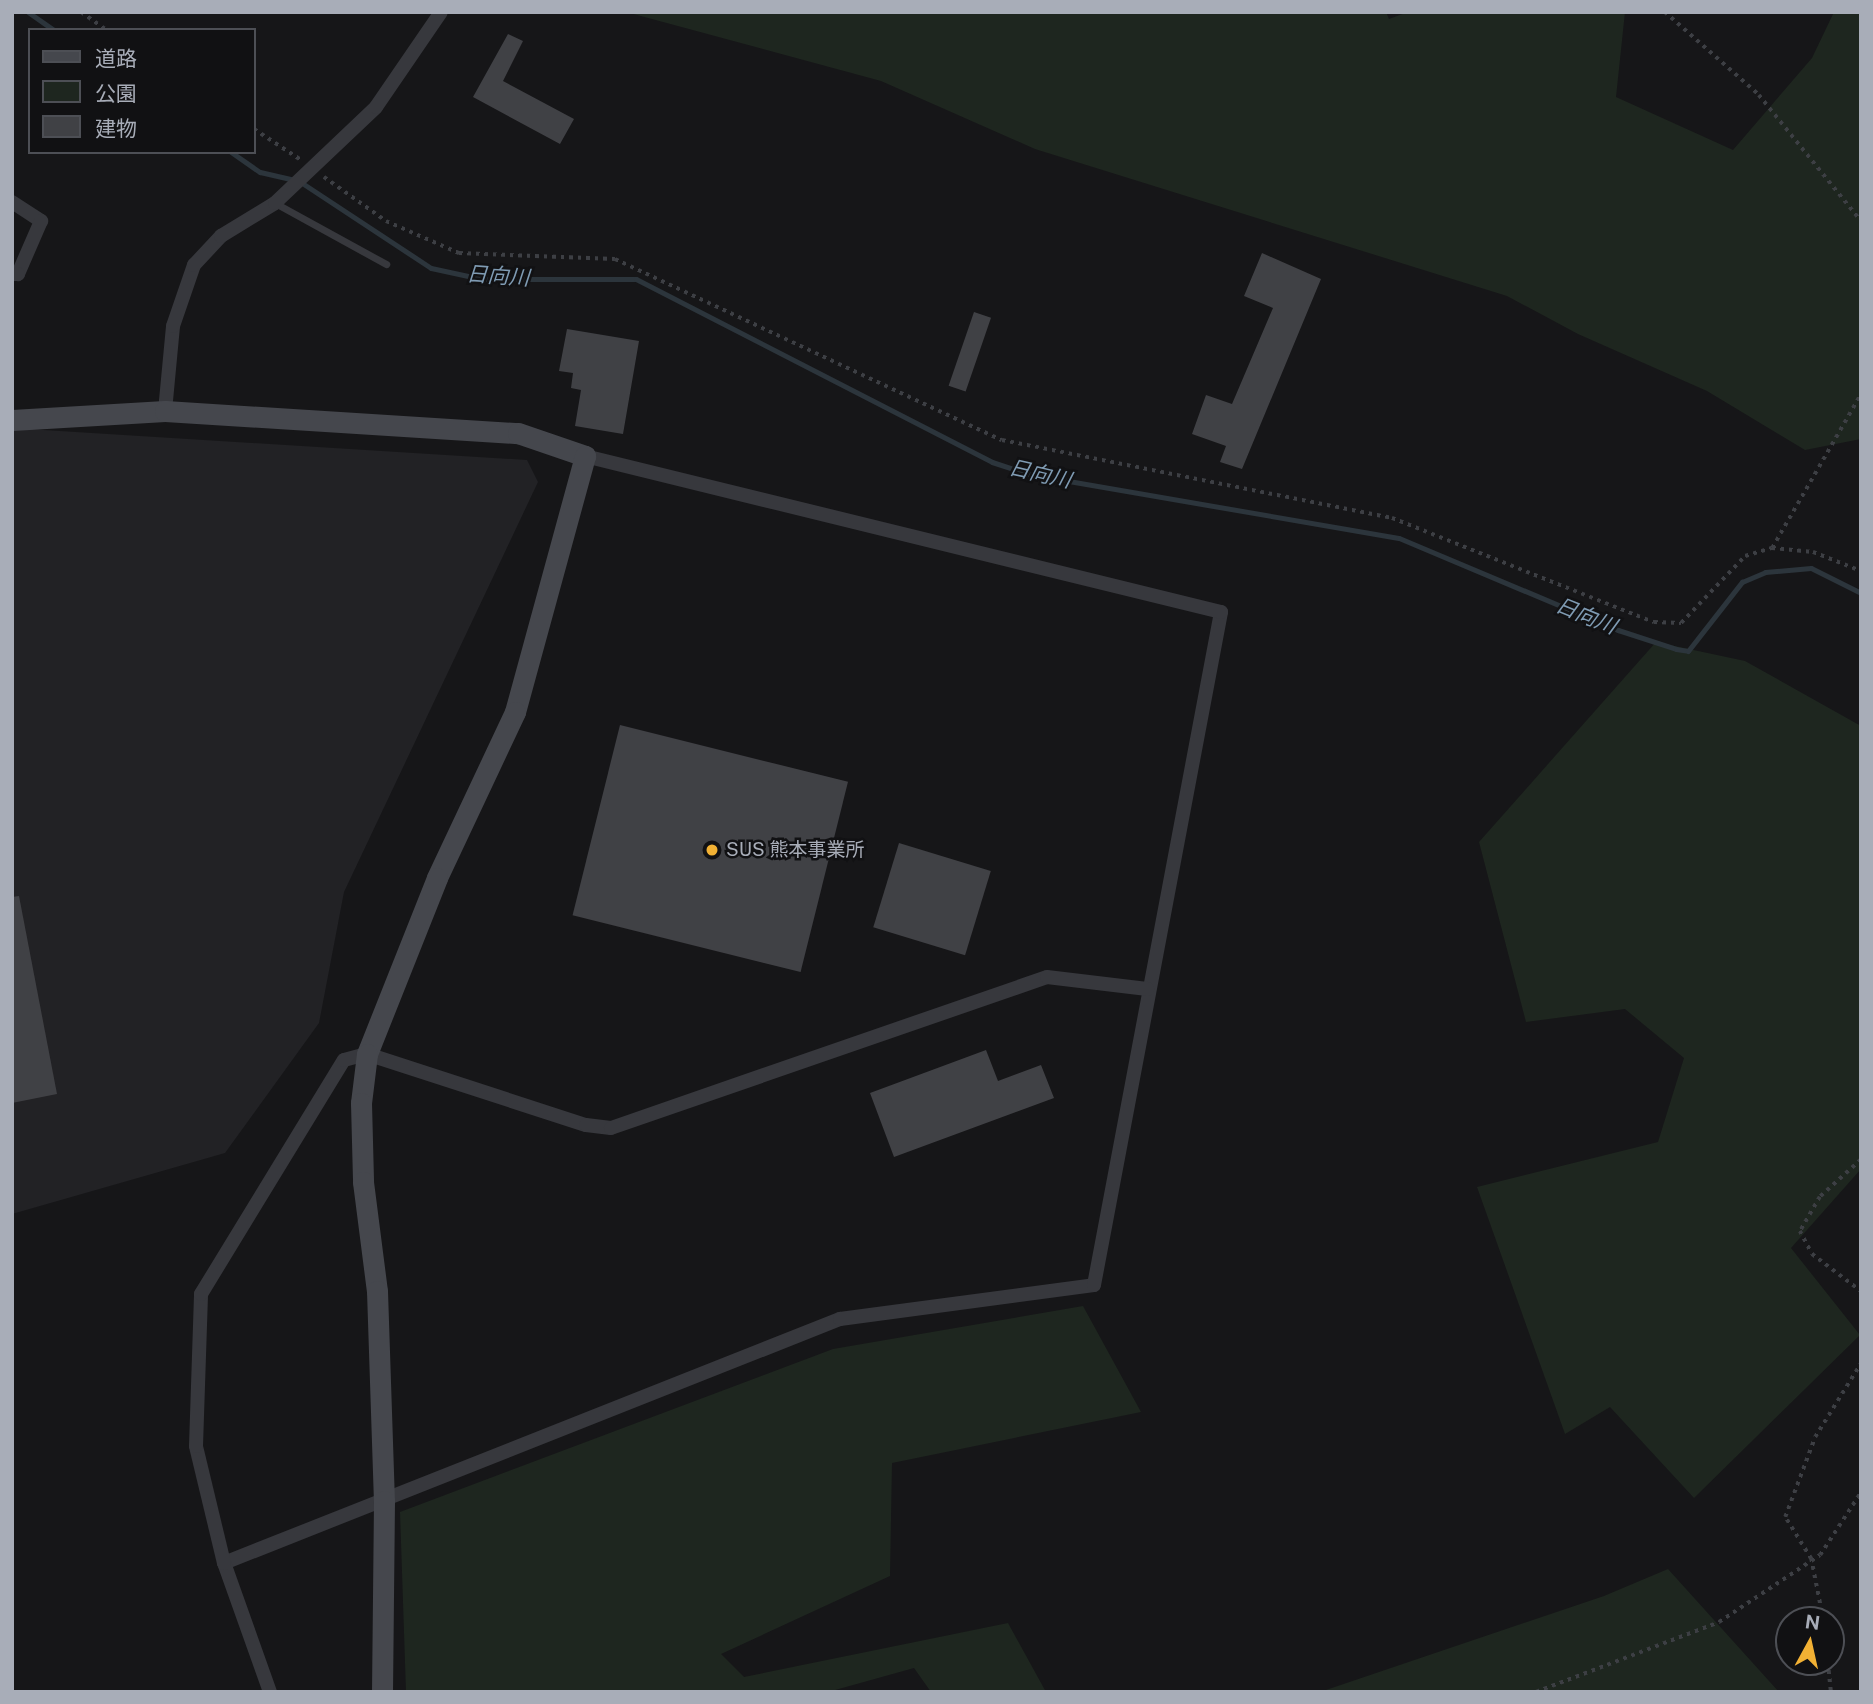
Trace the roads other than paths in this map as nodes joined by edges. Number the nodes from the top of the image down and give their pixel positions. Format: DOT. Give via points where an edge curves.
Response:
graph roads {
  1 [pos="441,12"];
  2 [pos="12,202"];
  3 [pos="275,203"];
  4 [pos="386,264"];
  5 [pos="12,274"];
  6 [pos="165,411"];
  7 [pos="12,420"];
  8 [pos="585,456"];
  9 [pos="1147,989"];
  10 [pos="367,1054"];
  11 [pos="384,1501"];
  12 [pos="224,1563"];
  13 [pos="270,1692"];
  14 [pos="382,1692"];
  1 -- 3 [label="street" via="376,107"];
  2 -- 5 [label="street" via="41,221 18,274"];
  3 -- 4 [label="lane"];
  3 -- 6 [label="street" via="221,236 194,265 173,326"];
  6 -- 7 [label="street"];
  6 -- 8 [label="street" via="518,433"];
  8 -- 9 [label="street" via="1221,611"];
  8 -- 10 [label="street" via="515,712 437,878"];
  9 -- 10 [label="street" via="1047,977 611,1128 586,1125"];
  9 -- 11 [label="street" via="1094,1285 841,1319"];
  10 -- 11 [label="street" via="361,1103 363,1182 377,1291"];
  10 -- 12 [label="street" via="344,1060 201,1294 197,1446"];
  11 -- 12 [label="street"];
  11 -- 14 [label="street"];
  12 -- 13 [label="street"];
}
